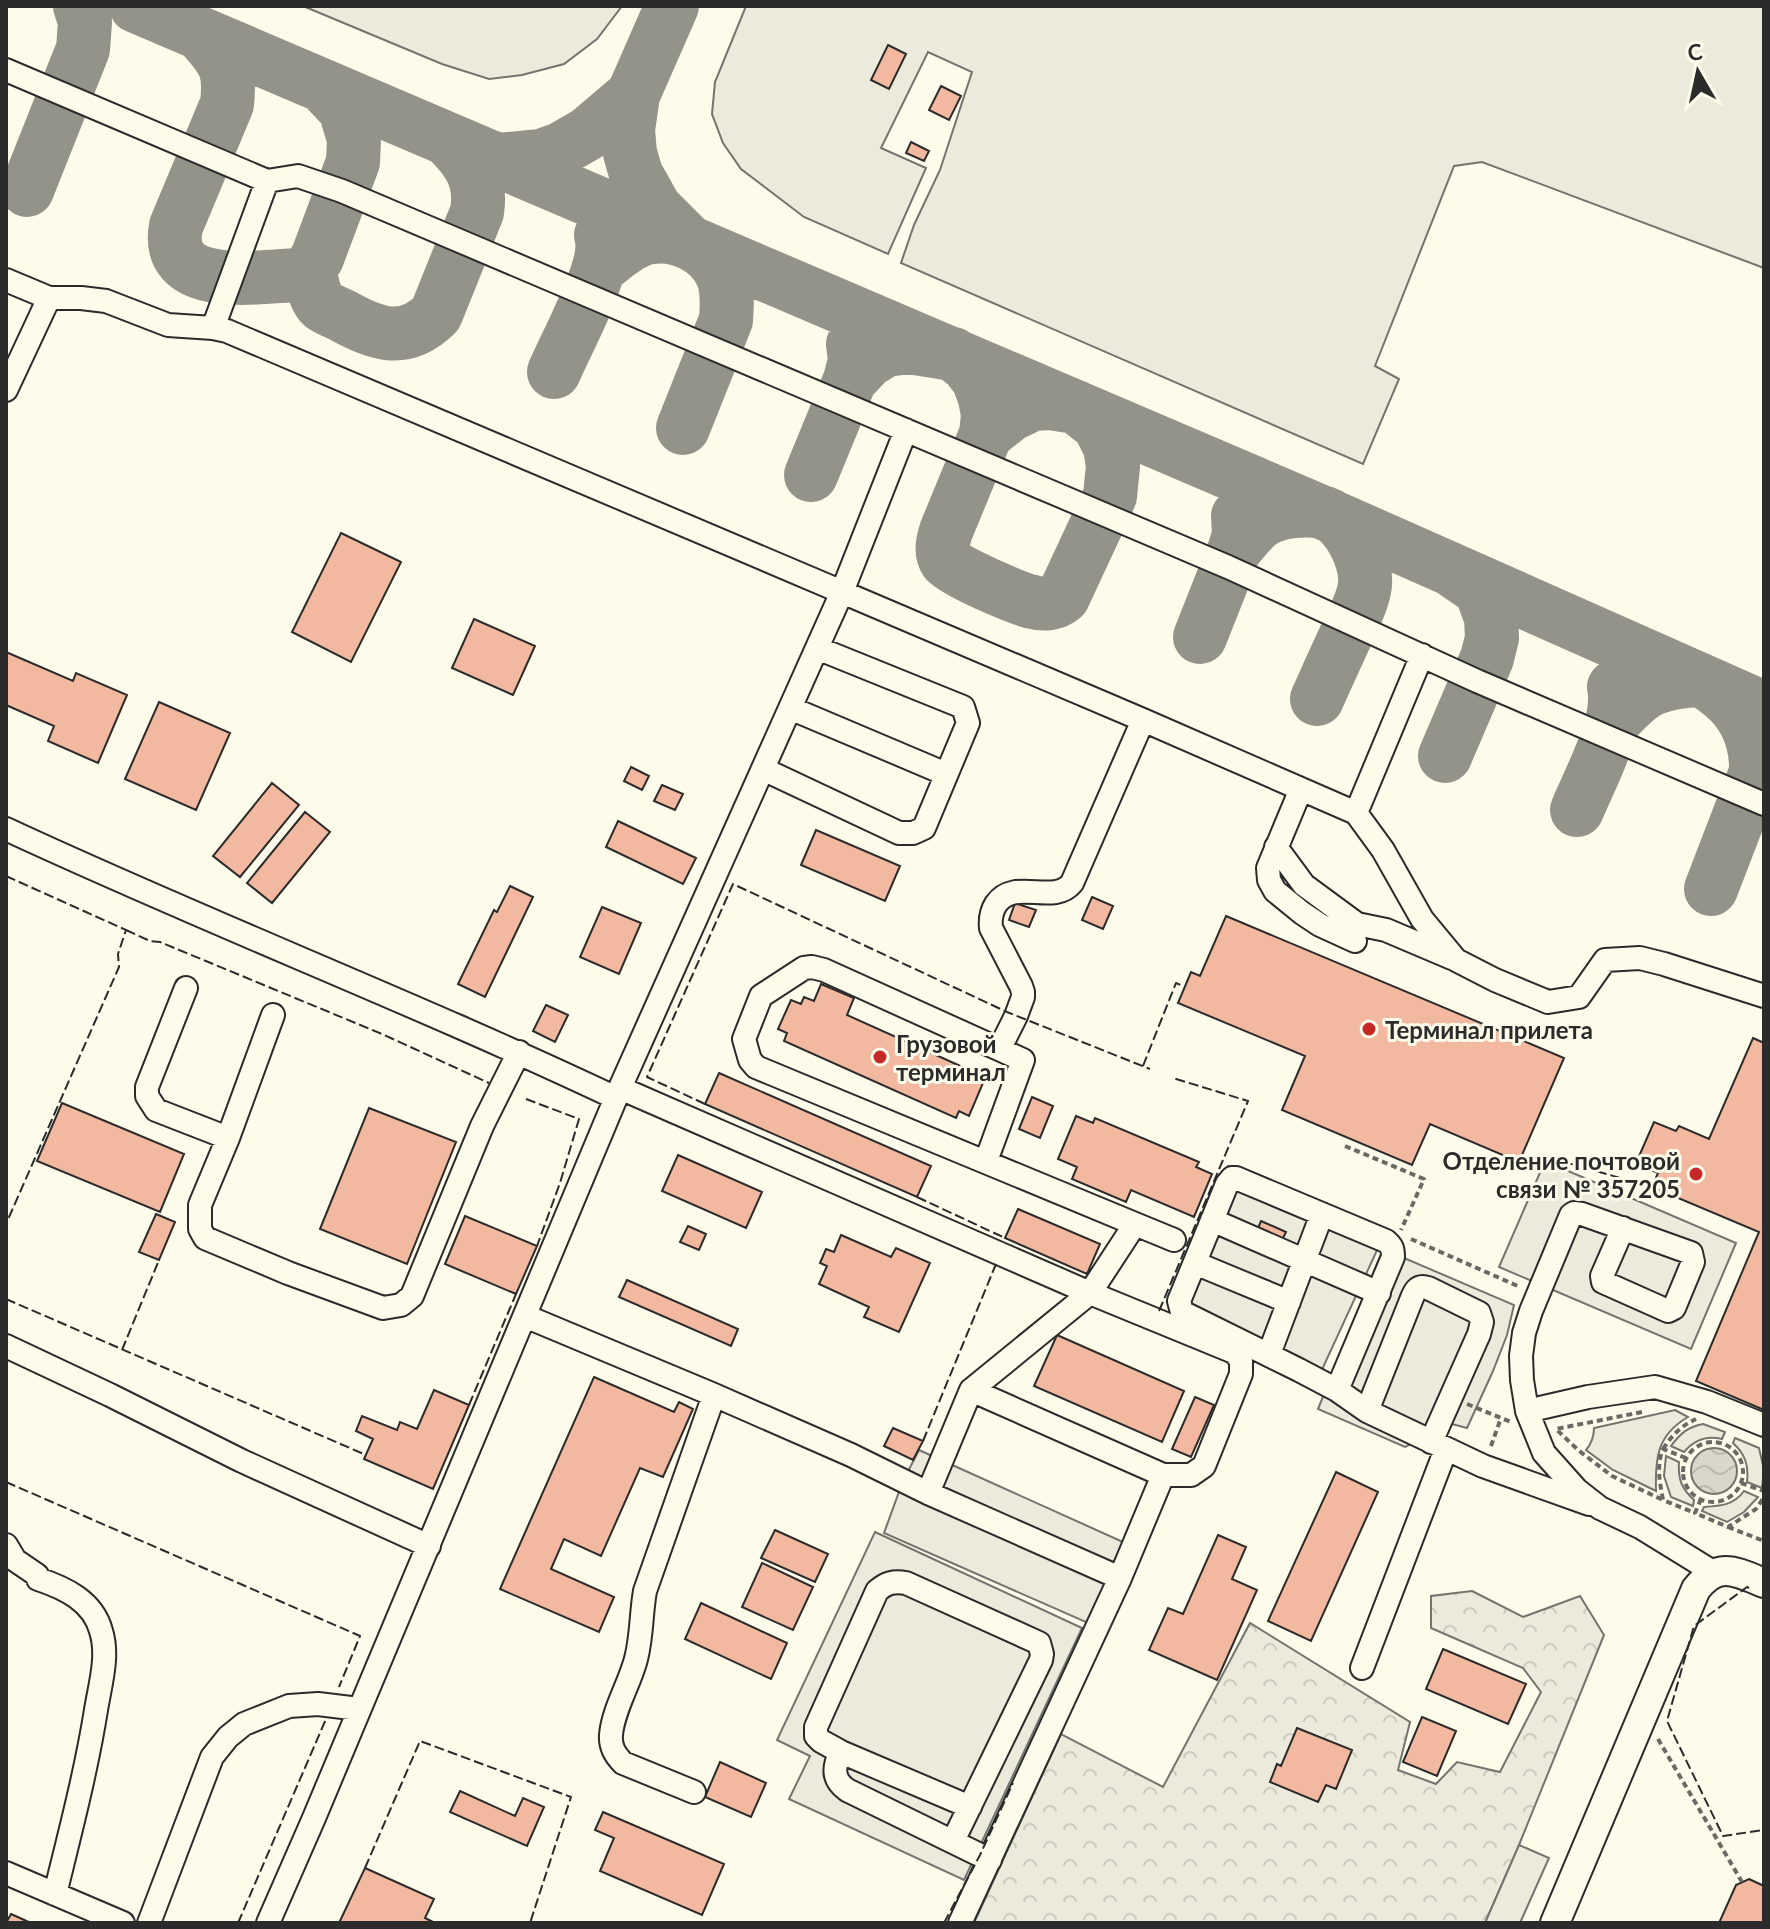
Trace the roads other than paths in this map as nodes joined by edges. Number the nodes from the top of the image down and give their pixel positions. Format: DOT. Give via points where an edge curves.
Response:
graph roads {
  1 [pos="6,70"];
  2 [pos="267,181"];
  3 [pos="6,280"];
  4 [pos="49,298"];
  5 [pos="213,328"];
  6 [pos="6,390"];
  7 [pos="906,430"];
  8 [pos="842,592"];
  9 [pos="817,648"];
  10 [pos="1422,655"];
  11 [pos="790,708"];
  12 [pos="1143,720"];
  13 [pos="763,769"];
  14 [pos="946,774"];
  15 [pos="1301,789"];
  16 [pos="1764,804"];
  17 [pos="1356,813"];
  18 [pos="6,829"];
  19 [pos="1276,847"];
  20 [pos="1355,941"];
  21 [pos="1456,960"];
  22 [pos="186,988"];
  23 [pos="1764,996"];
  24 [pos="273,1015"];
  25 [pos="1000,1048"];
  26 [pos="519,1052"];
  27 [pos="618,1093"];
  28 [pos="228,1138"];
  29 [pos="986,1161"];
  30 [pos="1322,1214"];
  31 [pos="1212,1220"];
  32 [pos="1135,1224"];
  33 [pos="1623,1228"];
  34 [pos="1174,1240"];
  35 [pos="1305,1261"];
  36 [pos="1195,1263"];
  37 [pos="1090,1293"];
  38 [pos="1379,1293"];
  39 [pos="1289,1302"];
  40 [pos="525,1316"];
  41 [pos="6,1346"];
  42 [pos="1269,1354"];
  43 [pos="1241,1360"];
  44 [pos="1299,1370"];
  45 [pos="971,1390"];
  46 [pos="1337,1390"];
  47 [pos="714,1395"];
  48 [pos="1367,1411"];
  49 [pos="1522,1418"];
  50 [pos="1764,1425"];
  51 [pos="1439,1445"];
  52 [pos="1163,1475"];
  53 [pos="928,1493"];
  54 [pos="1600,1508"];
  55 [pos="6,1545"];
  56 [pos="429,1546"];
  57 [pos="1713,1572"];
  58 [pos="37,1575"];
  59 [pos="6,1577"];
  60 [pos="1120,1578"];
  61 [pos="1764,1583"];
  62 [pos="1362,1668"];
  63 [pos="359,1709"];
  64 [pos="841,1752"];
  65 [pos="694,1792"];
  66 [pos="970,1807"];
  67 [pos="953,1841"];
  68 [pos="990,1860"];
  69 [pos="6,1873"];
  70 [pos="55,1894"];
  71 [pos="123,1923"];
  72 [pos="149,1923"];
  73 [pos="268,1923"];
  74 [pos="960,1923"];
  75 [pos="1555,1923"];
  1 -- 2 [label="lane"];
  2 -- 5 [label="lane"];
  2 -- 7 [label="lane" via="298,176 342,191"];
  3 -- 4 [label="lane"];
  4 -- 5 [label="lane" via="106,301 168,325"];
  4 -- 6 [label="lane"];
  5 -- 8 [label="lane"];
  7 -- 8 [label="lane"];
  7 -- 10 [label="lane"];
  8 -- 9 [label="lane"];
  8 -- 12 [label="lane"];
  9 -- 11 [label="lane"];
  9 -- 14 [label="lane" via="963,707 968,723"];
  10 -- 16 [label="lane"];
  10 -- 17 [label="lane"];
  11 -- 13 [label="lane"];
  11 -- 14 [label="lane"];
  12 -- 15 [label="lane"];
  12 -- 25 [label="lane" via="1067,889 1013,892 992,910 991,928 1023,992"];
  13 -- 14 [label="lane" via="899,833 924,828"];
  13 -- 27 [label="lane"];
  15 -- 17 [label="lane"];
  15 -- 19 [label="lane"];
  17 -- 21 [label="lane" via="1422,919"];
  18 -- 26 [label="lane"];
  19 -- 20 [label="lane" via="1268,868 1275,891 1320,925"];
  19 -- 21 [label="lane" via="1304,885 1357,924 1386,930"];
  21 -- 23 [label="lane" via="1548,1002 1579,997 1605,960 1640,958"];
  22 -- 28 [label="lane" via="147,1096 156,1110"];
  24 -- 28 [label="lane"];
  25 -- 29 [label="lane" via="1023,1060"];
  25 -- 29 [label="lane" via="812,967 798,970 761,996 744,1039 750,1060 766,1073"];
  26 -- 27 [label="lane"];
  26 -- 28 [label="lane" via="482,1126 412,1296 401,1305 383,1308 205,1238 200,1205"];
  27 -- 37 [label="lane"];
  27 -- 40 [label="lane"];
  29 -- 32 [label="lane"];
  30 -- 31 [label="lane" via="1232,1178"];
  30 -- 35 [label="lane"];
  30 -- 38 [label="lane" via="1391,1245 1393,1257"];
  31 -- 35 [label="lane"];
  31 -- 36 [label="lane"];
  32 -- 34 [label="lane"];
  32 -- 37 [label="lane"];
  33 -- 49 [label="lane" via="1571,1215 1524,1333"];
  35 -- 38 [label="lane"];
  35 -- 39 [label="lane"];
  36 -- 39 [label="lane"];
  36 -- 42 [label="lane" via="1179,1301 1182,1312"];
  37 -- 43 [label="lane" via="1234,1352"];
  37 -- 45 [label="lane"];
  38 -- 46 [label="lane"];
  39 -- 42 [label="lane"];
  40 -- 47 [label="lane"];
  40 -- 56 [label="lane"];
  41 -- 56 [label="lane"];
  42 -- 44 [label="lane"];
  43 -- 44 [label="lane"];
  43 -- 52 [label="lane" via="1241,1374 1204,1466 1191,1475"];
  44 -- 46 [label="lane"];
  45 -- 52 [label="lane"];
  45 -- 53 [label="lane"];
  46 -- 48 [label="lane"];
  47 -- 53 [label="lane"];
  47 -- 65 [label="lane" via="645,1591 636,1660 610,1739 623,1763"];
  48 -- 51 [label="lane"];
  48 -- 51 [label="lane" via="1415,1290 1428,1288 1482,1316"];
  49 -- 50 [label="lane" via="1588,1397 1655,1387"];
  49 -- 54 [label="lane" via="1544,1453"];
  51 -- 54 [label="lane"];
  51 -- 62 [label="lane"];
  52 -- 60 [label="lane"];
  53 -- 60 [label="lane"];
  54 -- 57 [label="lane"];
  55 -- 58 [label="lane" via="15,1560"];
  56 -- 63 [label="lane"];
  57 -- 61 [label="main road" via="1737,1572"];
  57 -- 75 [label="main road" via="1690,1600"];
  58 -- 59 [label="lane"];
  58 -- 70 [label="lane" via="84,1604 96,1618 104,1649 88,1757"];
  60 -- 68 [label="lane"];
  63 -- 72 [label="lane" via="289,1706 244,1724 228,1737 212,1757"];
  63 -- 73 [label="lane"];
  64 -- 66 [label="lane"];
  64 -- 66 [label="lane" via="816,1736 816,1727 877,1591 890,1582 906,1583 1041,1647 1041,1660"];
  64 -- 67 [label="lane" via="835,1771 841,1785"];
  66 -- 67 [label="lane"];
  67 -- 68 [label="lane"];
  68 -- 74 [label="lane"];
  69 -- 70 [label="lane"];
  70 -- 71 [label="lane"];
}
